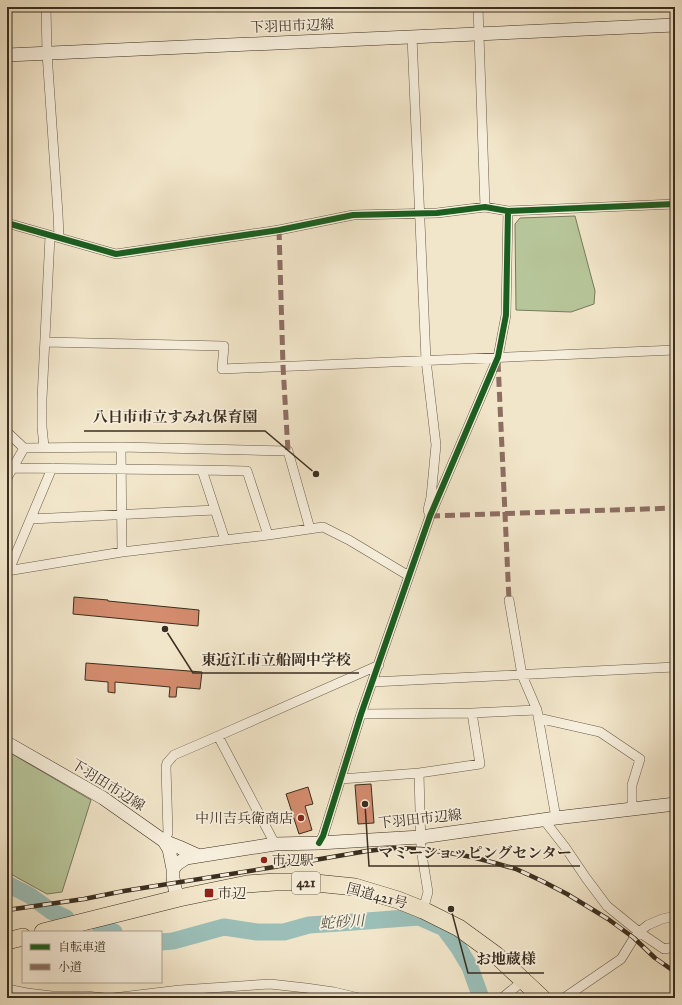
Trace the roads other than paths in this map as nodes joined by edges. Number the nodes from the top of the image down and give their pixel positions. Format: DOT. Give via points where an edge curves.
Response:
graph roads {
  1 [pos="46,7"];
  2 [pos="478,7"];
  3 [pos="675,25"];
  4 [pos="479,34"];
  5 [pos="412,37"];
  6 [pos="47,53"];
  7 [pos="7,55"];
  8 [pos="675,204"];
  9 [pos="485,207"];
  10 [pos="508,211"];
  11 [pos="420,213"];
  12 [pos="7,223"];
  13 [pos="54,237"];
  14 [pos="45,342"];
  15 [pos="675,350"];
  16 [pos="498,356"];
  17 [pos="426,360"];
  18 [pos="7,432"];
  19 [pos="44,447"];
  20 [pos="122,447"];
  21 [pos="24,448"];
  22 [pos="12,468"];
  23 [pos="52,468"];
  24 [pos="122,469"];
  25 [pos="202,470"];
  26 [pos="7,478"];
  27 [pos="215,510"];
  28 [pos="122,514"];
  29 [pos="430,516"];
  30 [pos="31,519"];
  31 [pos="310,529"];
  32 [pos="268,534"];
  33 [pos="225,540"];
  34 [pos="122,552"];
  35 [pos="8,571"];
  36 [pos="409,576"];
  37 [pos="509,600"];
  38 [pos="379,665"];
  39 [pos="675,668"];
  40 [pos="522,675"];
  41 [pos="372,682"];
  42 [pos="472,713"];
  43 [pos="362,714"];
  44 [pos="538,714"];
  45 [pos="218,736"];
  46 [pos="7,744"];
  47 [pos="419,773"];
  48 [pos="341,779"];
  49 [pos="675,804"];
  50 [pos="632,809"];
  51 [pos="550,819"];
  52 [pos="421,837"];
  53 [pos="164,841"];
  54 [pos="320,843"];
  55 [pos="275,844"];
  56 [pos="199,856"];
  57 [pos="173,869"];
  58 [pos="179,898"];
  59 [pos="423,910"];
  60 [pos="675,916"];
  61 [pos="47,931"];
  62 [pos="639,932"];
  63 [pos="22,937"];
  64 [pos="7,941"];
  65 [pos="675,947"];
  66 [pos="523,981"];
  67 [pos="7,989"];
  68 [pos="104,998"];
  69 [pos="113,998"];
  70 [pos="359,998"];
  71 [pos="502,998"];
  72 [pos="542,998"];
  73 [pos="564,998"];
  1 -- 6 [label="street"];
  2 -- 4 [label="street"];
  3 -- 4 [label="main road, 下羽田市辺線"];
  4 -- 5 [label="main road, 下羽田市辺線"];
  4 -- 9 [label="street"];
  5 -- 6 [label="main road, 下羽田市辺線"];
  5 -- 11 [label="street"];
  6 -- 7 [label="main road, 下羽田市辺線"];
  6 -- 13 [label="street" via="58,214"];
  8 -- 10 [label="street"];
  9 -- 10 [label="street"];
  9 -- 11 [label="street"];
  10 -- 16 [label="street" via="506,315"];
  11 -- 13 [label="street" via="353,215 282,229 116,254"];
  11 -- 17 [label="street"];
  12 -- 13 [label="street"];
  13 -- 14 [label="street"];
  14 -- 17 [label="street" via="224,346 222,369"];
  14 -- 19 [label="street" via="42,399"];
  15 -- 16 [label="street"];
  16 -- 17 [label="street"];
  16 -- 29 [label="street"];
  17 -- 29 [label="street" via="436,445 428,510"];
  18 -- 21 [label="street"];
  19 -- 20 [label="street"];
  19 -- 21 [label="street"];
  20 -- 24 [label="street"];
  20 -- 31 [label="street" via="288,451"];
  21 -- 22 [label="street"];
  22 -- 23 [label="street"];
  22 -- 26 [label="street"];
  23 -- 24 [label="street"];
  23 -- 30 [label="street"];
  24 -- 25 [label="street"];
  24 -- 28 [label="street"];
  25 -- 27 [label="street"];
  25 -- 32 [label="street" via="247,471"];
  27 -- 28 [label="street"];
  27 -- 33 [label="street"];
  28 -- 30 [label="street"];
  28 -- 34 [label="street"];
  29 -- 36 [label="street"];
  30 -- 35 [label="street"];
  31 -- 32 [label="street"];
  31 -- 36 [label="street" via="323,527"];
  32 -- 33 [label="street"];
  33 -- 34 [label="street"];
  34 -- 35 [label="street"];
  36 -- 38 [label="street"];
  37 -- 40 [label="street"];
  38 -- 41 [label="street"];
  38 -- 45 [label="street"];
  39 -- 40 [label="street"];
  40 -- 41 [label="street"];
  40 -- 44 [label="street"];
  41 -- 43 [label="street"];
  42 -- 43 [label="street"];
  42 -- 44 [label="street"];
  42 -- 47 [label="street" via="480,764"];
  43 -- 48 [label="street"];
  44 -- 50 [label="street" via="600,732 640,759 632,785"];
  44 -- 51 [label="street"];
  45 -- 53 [label="street" via="174,755 167,763 168,832"];
  45 -- 55 [label="street"];
  46 -- 53 [label="main road, 下羽田市辺線" via="103,798"];
  47 -- 48 [label="street"];
  47 -- 52 [label="street"];
  48 -- 54 [label="street"];
  49 -- 50 [label="main road, 下羽田市辺線"];
  50 -- 51 [label="main road, 下羽田市辺線"];
  51 -- 52 [label="main road, 下羽田市辺線"];
  51 -- 62 [label="street" via="565,847 607,906"];
  52 -- 54 [label="main road, 下羽田市辺線"];
  52 -- 59 [label="street" via="428,892"];
  53 -- 56 [label="main road, 下羽田市辺線"];
  53 -- 57 [label="main road" via="169,849"];
  54 -- 55 [label="main road, 下羽田市辺線"];
  55 -- 56 [label="main road, 下羽田市辺線"];
  56 -- 57 [label="main road, 下羽田市辺線" via="186,858"];
  57 -- 58 [label="main road" via="175,889"];
  58 -- 59 [label="highway, 国道421号 / 421" via="247,884 306,882 355,887"];
  58 -- 61 [label="highway, 国道421号 / 421"];
  59 -- 66 [label="highway, 国道421号 / 421" via="459,928 496,955"];
  60 -- 62 [label="street" via="648,925"];
  62 -- 65 [label="street" via="664,949"];
  62 -- 73 [label="street" via="621,959"];
  63 -- 64 [label="highway"];
  66 -- 71 [label="street"];
  66 -- 72 [label="highway, 国道421号 / 421"];
  67 -- 68 [label="street" via="52,996"];
  69 -- 70 [label="street" via="180,990 270,984 334,992"];
}
